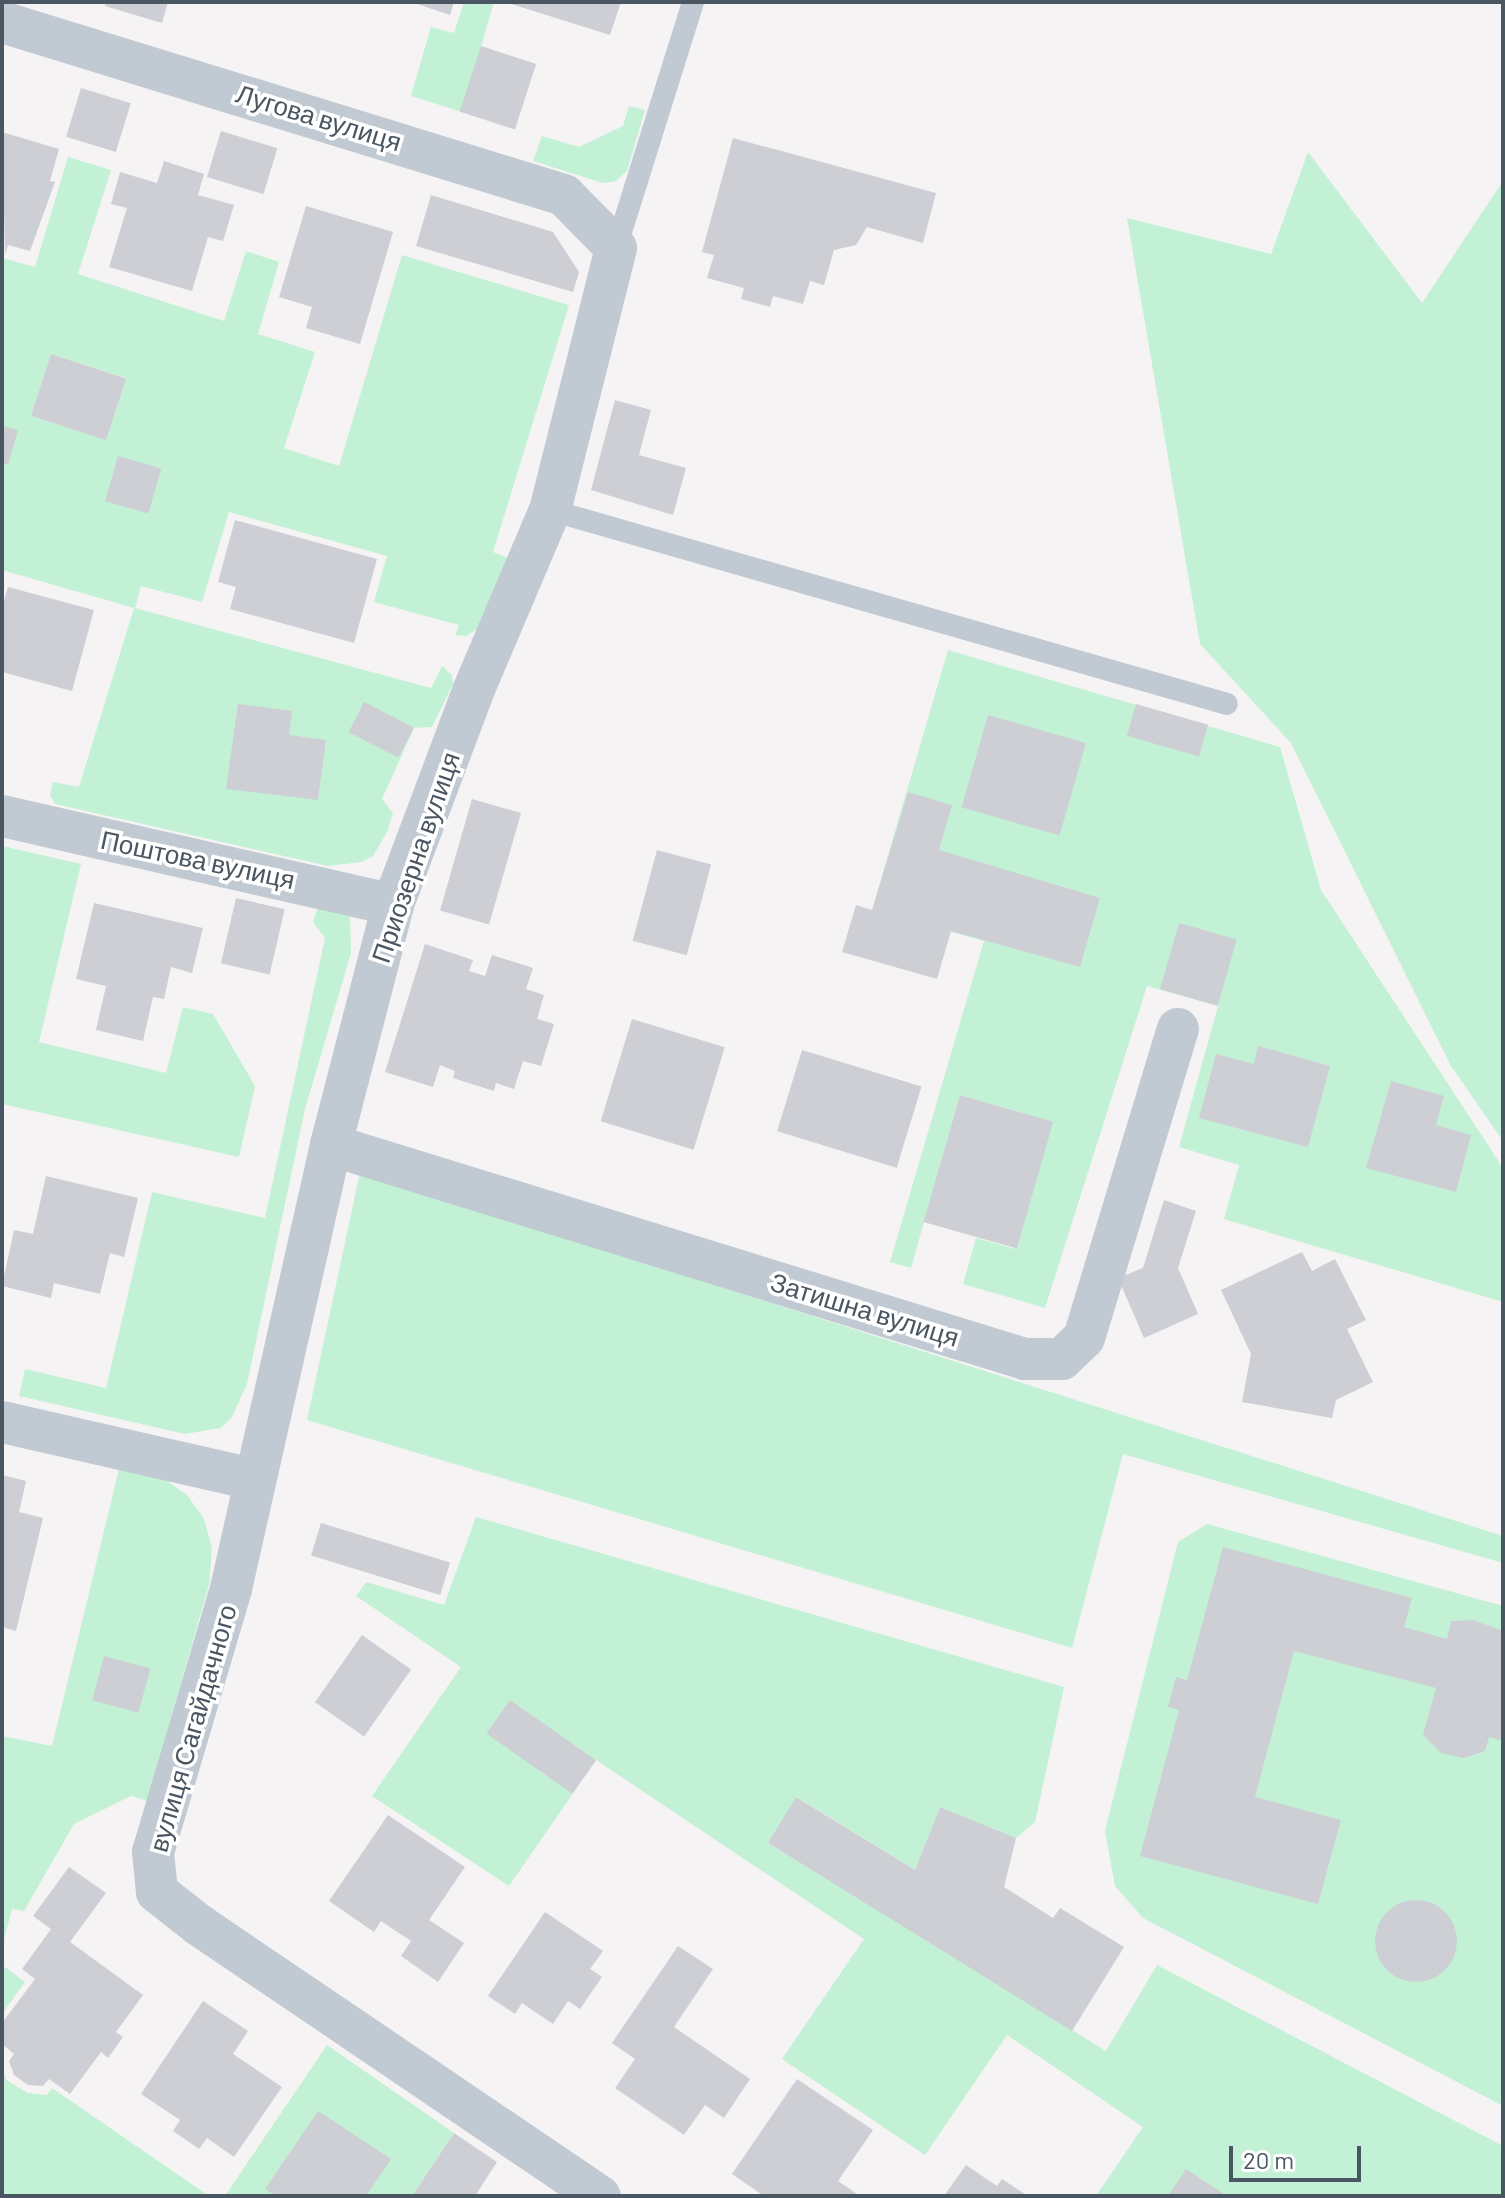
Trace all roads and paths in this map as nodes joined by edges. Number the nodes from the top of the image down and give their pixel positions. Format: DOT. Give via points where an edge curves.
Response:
graph roads {
  1 [pos="693,2"];
  2 [pos="2,22"];
  3 [pos="616,248"];
  4 [pos="550,510"];
  5 [pos="1227,704"];
  6 [pos="2,816"];
  7 [pos="393,905"];
  8 [pos="1178,1029"];
  9 [pos="331,1145"];
  10 [pos="2,1422"];
  11 [pos="253,1479"];
  12 [pos="600,2196"];
  1 -- 3 [label="lane"];
  2 -- 3 [label="street, Лугова вулиця" via="564,195"];
  3 -- 4 [label="street, Приозерна вулиця"];
  4 -- 5 [label="lane"];
  4 -- 7 [label="street, Приозерна вулиця" via="474,689"];
  6 -- 7 [label="street, Поштова вулиця"];
  7 -- 9 [label="street, Приозерна вулиця"];
  8 -- 9 [label="street, Затишна вулиця" via="1084,1338 1062,1359 1025,1359"];
  9 -- 11 [label="street, Приозерна вулиця"];
  10 -- 11 [label="street"];
  11 -- 12 [label="street, вулиця Сагайдачного" via="231,1589 153,1852 157,1892"];
}
